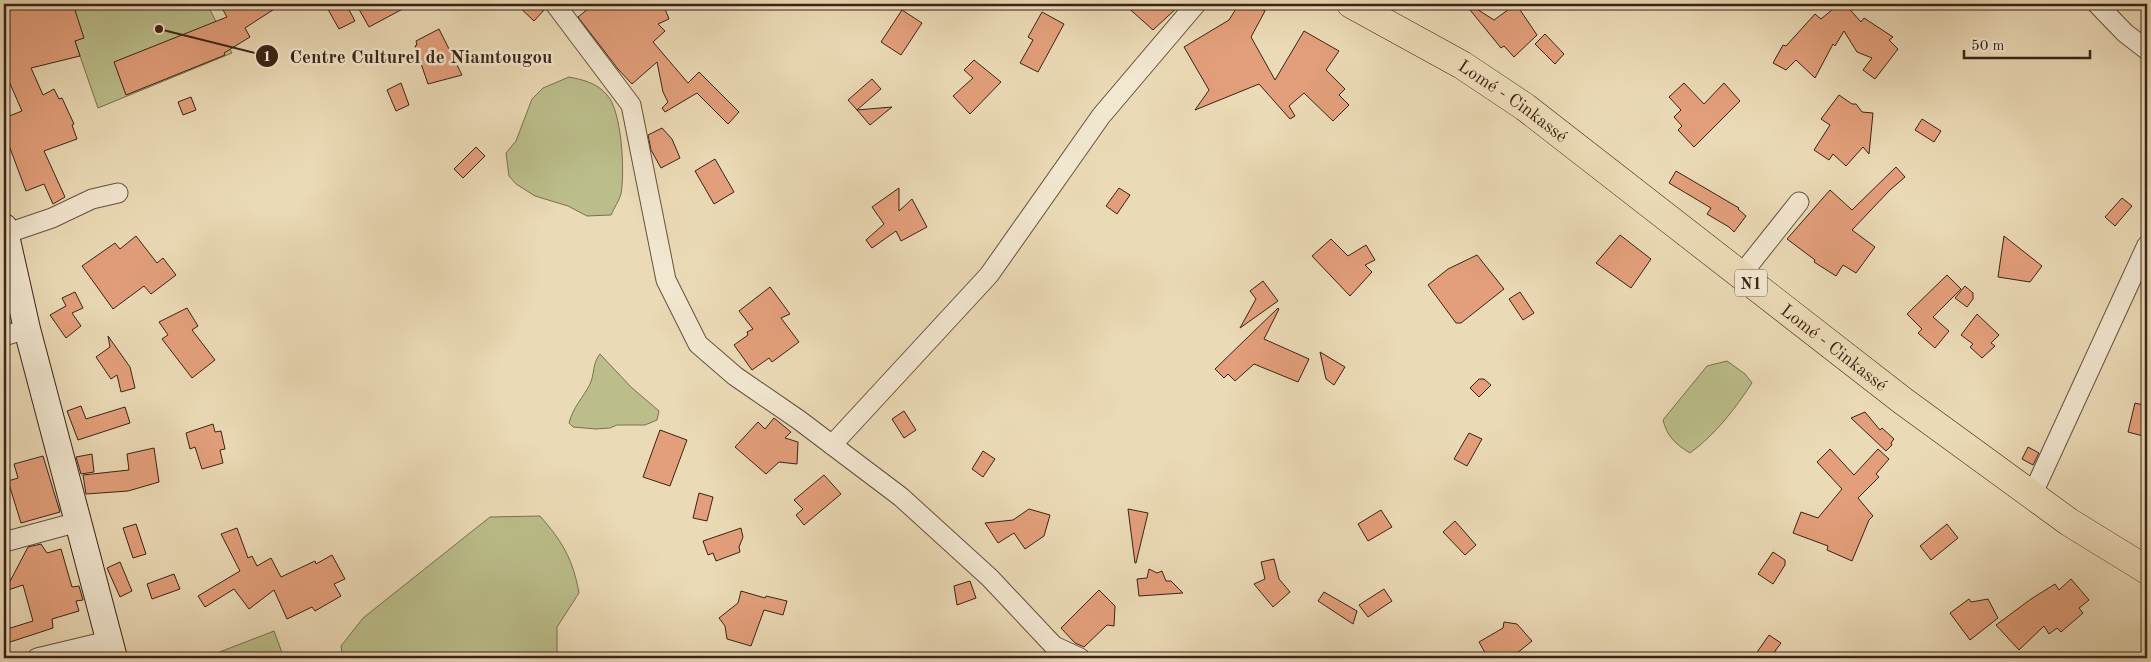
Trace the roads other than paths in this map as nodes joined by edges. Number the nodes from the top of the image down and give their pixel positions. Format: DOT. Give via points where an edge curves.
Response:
graph roads {
  1 [pos="555,4"];
  2 [pos="1196,4"];
  3 [pos="1351,4"];
  4 [pos="2097,4"];
  5 [pos="2147,50"];
  6 [pos="118,194"];
  7 [pos="1799,202"];
  8 [pos="5,231"];
  9 [pos="2147,245"];
  10 [pos="1741,275"];
  11 [pos="16,332"];
  12 [pos="832,445"];
  13 [pos="2032,495"];
  14 [pos="78,522"];
  15 [pos="4,542"];
  16 [pos="2147,570"];
  17 [pos="111,650"];
  18 [pos="37,658"];
  19 [pos="1080,658"];
  1 -- 12 [label="street" via="631,105 666,280 698,344 736,376"];
  2 -- 12 [label="street" via="1101,116 989,275"];
  3 -- 10 [label="highway, Lomé - Cinkassé / N1" via="1462,65 1524,107"];
  4 -- 5 [label="street"];
  6 -- 8 [label="street" via="92,199 52,218"];
  7 -- 10 [label="street"];
  8 -- 11 [label="main road"];
  9 -- 13 [label="street"];
  10 -- 13 [label="highway, Lomé - Cinkassé / N1" via="1903,401"];
  11 -- 14 [label="main road"];
  12 -- 19 [label="street" via="901,497 960,550 1054,646"];
  13 -- 16 [label="highway, Lomé - Cinkassé / N1"];
  14 -- 15 [label="street"];
  14 -- 17 [label="main road"];
  17 -- 18 [label="street"];
}
